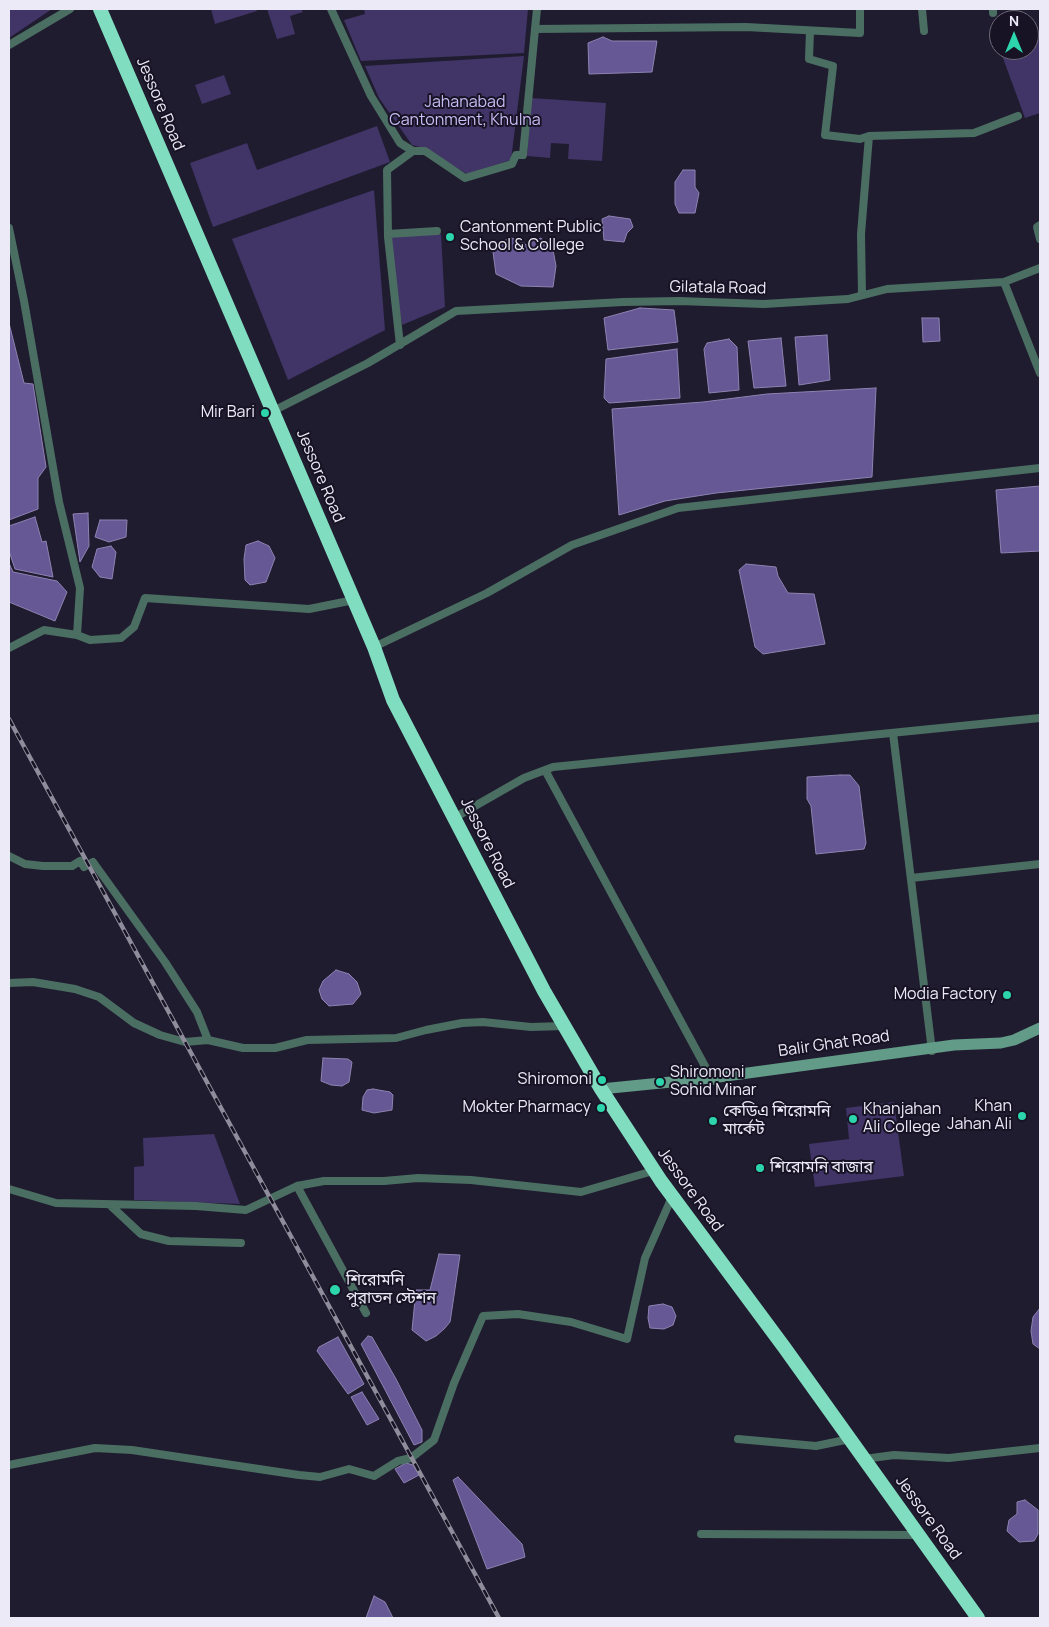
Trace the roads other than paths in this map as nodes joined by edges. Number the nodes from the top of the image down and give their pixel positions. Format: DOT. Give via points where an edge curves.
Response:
graph roads {
  1 [pos="70,9"];
  2 [pos="100,9"];
  3 [pos="331,9"];
  4 [pos="537,9"];
  5 [pos="860,9"];
  6 [pos="922,9"];
  7 [pos="535,29"];
  8 [pos="810,30"];
  9 [pos="924,32"];
  10 [pos="9,46"];
  11 [pos="1018,116"];
  12 [pos="869,136"];
  13 [pos="413,150"];
  14 [pos="1040,225"];
  15 [pos="9,228"];
  16 [pos="437,231"];
  17 [pos="388,234"];
  18 [pos="1040,239"];
  19 [pos="1040,268"];
  20 [pos="1004,282"];
  21 [pos="862,295"];
  22 [pos="400,345"];
  23 [pos="1040,373"];
  24 [pos="273,411"];
  25 [pos="1040,468"];
  26 [pos="354,600"];
  27 [pos="77,635"];
  28 [pos="374,647"];
  29 [pos="9,648"];
  30 [pos="1040,718"];
  31 [pos="893,733"];
  32 [pos="545,770"];
  33 [pos="454,818"];
  34 [pos="9,856"];
  35 [pos="1040,864"];
  36 [pos="911,878"];
  37 [pos="9,983"];
  38 [pos="564,1026"];
  39 [pos="1040,1030"];
  40 [pos="208,1040"];
  41 [pos="932,1049"];
  42 [pos="712,1079"];
  43 [pos="601,1090"];
  44 [pos="654,1171"];
  45 [pos="297,1186"];
  46 [pos="9,1189"];
  47 [pos="672,1197"];
  48 [pos="110,1205"];
  49 [pos="241,1243"];
  50 [pos="366,1314"];
  51 [pos="738,1439"];
  52 [pos="850,1439"];
  53 [pos="1040,1449"];
  54 [pos="864,1459"];
  55 [pos="9,1465"];
  56 [pos="701,1534"];
  57 [pos="918,1535"];
  58 [pos="978,1618"];
  1 -- 10 [label="street"];
  2 -- 24 [label="highway, Jessore Road"];
  3 -- 13 [label="street" via="371,96 400,143"];
  4 -- 7 [label="street"];
  5 -- 8 [label="street" via="860,33"];
  6 -- 9 [label="street"];
  7 -- 8 [label="street" via="746,27"];
  7 -- 13 [label="street" via="523,155 516,155 512,164 465,178 425,151"];
  8 -- 12 [label="street" via="809,59 833,66 825,135 860,139"];
  11 -- 12 [label="street" via="974,133"];
  12 -- 21 [label="street" via="861,234"];
  13 -- 17 [label="street" via="387,170"];
  14 -- 18 [label="street" via="1037,228"];
  15 -- 27 [label="street" via="59,502 80,588"];
  16 -- 17 [label="street"];
  17 -- 22 [label="street"];
  19 -- 20 [label="street, Gilatala Road"];
  20 -- 21 [label="street, Gilatala Road" via="887,290"];
  20 -- 23 [label="street"];
  21 -- 22 [label="street, Gilatala Road" via="848,299 764,304 642,301 456,311"];
  22 -- 24 [label="street, Gilatala Road"];
  24 -- 26 [label="highway, Jessore Road"];
  25 -- 28 [label="street" via="678,508 572,544 487,593"];
  26 -- 27 [label="street" via="309,609 145,598 134,627 121,638 90,640"];
  26 -- 28 [label="highway, Jessore Road"];
  27 -- 29 [label="street" via="44,630"];
  28 -- 33 [label="highway, Jessore Road" via="393,700"];
  30 -- 31 [label="street"];
  31 -- 32 [label="street" via="605,761"];
  31 -- 36 [label="street"];
  32 -- 33 [label="street" via="524,778"];
  32 -- 42 [label="street"];
  33 -- 38 [label="highway, Jessore Road"];
  34 -- 40 [label="street" via="25,864 43,866 72,866 80,861 84,867 93,862 165,962 197,1012"];
  35 -- 36 [label="street"];
  36 -- 41 [label="street"];
  37 -- 40 [label="street" via="33,982 75,989 99,997 134,1023 160,1035 184,1042"];
  38 -- 40 [label="street" via="462,1023 396,1038 307,1040 275,1048 243,1048"];
  38 -- 43 [label="highway, Jessore Road"];
  39 -- 41 [label="street, Balir Ghat Road" via="1015,1044"];
  41 -- 42 [label="street, Balir Ghat Road"];
  42 -- 43 [label="street, Balir Ghat Road"];
  43 -- 44 [label="highway, Jessore Road"];
  44 -- 45 [label="street" via="581,1192 471,1180 418,1178 324,1181"];
  44 -- 47 [label="highway, Jessore Road"];
  45 -- 48 [label="street" via="246,1210"];
  45 -- 50 [label="street"];
  46 -- 48 [label="street" via="56,1203"];
  47 -- 52 [label="highway, Jessore Road"];
  47 -- 55 [label="street" via="645,1258 627,1339 571,1322 518,1314 483,1316 434,1440 411,1458 398,1461 374,1476 349,1469 320,1477 299,1475 132,1450 95,1448"];
  48 -- 49 [label="street" via="142,1234 169,1241"];
  51 -- 52 [label="street" via="816,1446"];
  52 -- 54 [label="highway, Jessore Road"];
  53 -- 54 [label="street" via="949,1458 894,1455"];
  54 -- 57 [label="highway, Jessore Road"];
  56 -- 57 [label="street"];
  57 -- 58 [label="highway, Jessore Road"];
}
